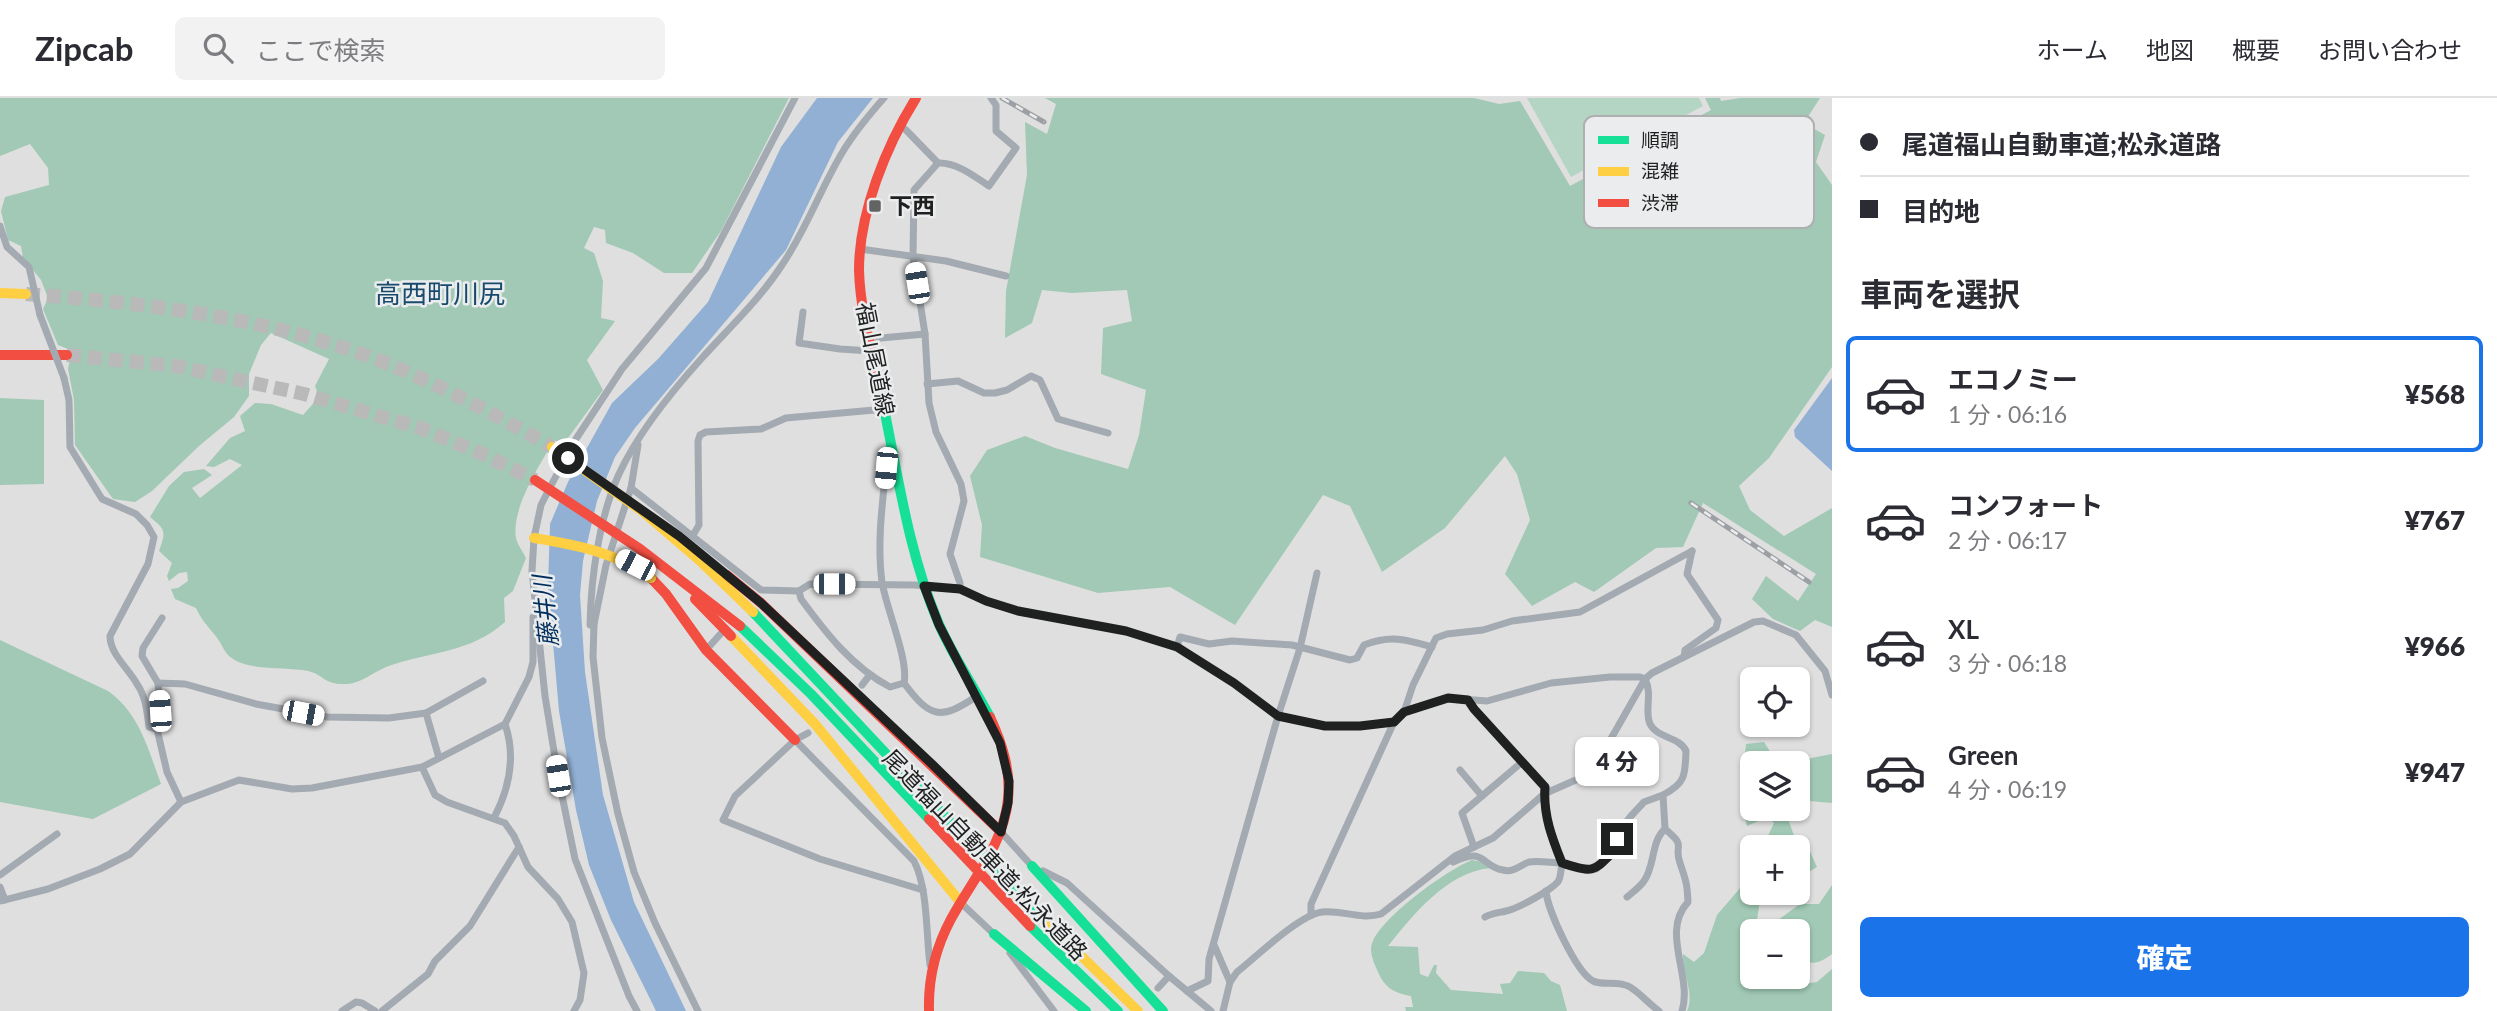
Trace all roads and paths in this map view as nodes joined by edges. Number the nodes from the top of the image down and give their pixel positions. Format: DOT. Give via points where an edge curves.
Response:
graph roads {
  1 [pos="795,98"];
  2 [pos="884,98"];
  3 [pos="916,98"];
  4 [pos="991,98"];
  5 [pos="898,125"];
  6 [pos="938,163"];
  7 [pos="0,226"];
  8 [pos="7,247"];
  9 [pos="860,249"];
  10 [pos="0,253"];
  11 [pos="913,257"];
  12 [pos="1006,276"];
  13 [pos="0,293"];
  14 [pos="26,294"];
  15 [pos="803,312"];
  16 [pos="925,334"];
  17 [pos="870,339"];
  18 [pos="872,351"];
  19 [pos="0,355"];
  20 [pos="66,355"];
  21 [pos="927,384"];
  22 [pos="885,410"];
  23 [pos="1108,433"];
  24 [pos="639,442"];
  25 [pos="552,447"];
  26 [pos="897,465"];
  27 [pos="535,480"];
  28 [pos="631,488"];
  29 [pos="572,503"];
  30 [pos="642,511"];
  31 [pos="693,535"];
  32 [pos="534,538"];
  33 [pos="532,571"];
  34 [pos="1317,573"];
  35 [pos="882,584"];
  36 [pos="924,586"];
  37 [pos="960,589"];
  38 [pos="761,590"];
  39 [pos="799,591"];
  40 [pos="162,618"];
  41 [pos="594,624"];
  42 [pos="1177,647"];
  43 [pos="1432,647"];
  44 [pos="1300,648"];
  45 [pos="706,650"];
  46 [pos="1684,657"];
  47 [pos="869,676"];
  48 [pos="1646,679"];
  49 [pos="483,681"];
  50 [pos="158,683"];
  51 [pos="904,683"];
  52 [pos="862,685"];
  53 [pos="1832,695"];
  54 [pos="977,696"];
  55 [pos="1468,700"];
  56 [pos="1404,712"];
  57 [pos="426,713"];
  58 [pos="1278,716"];
  59 [pos="1394,722"];
  60 [pos="505,724"];
  61 [pos="157,729"];
  62 [pos="807,733"];
  63 [pos="794,740"];
  64 [pos="439,758"];
  65 [pos="1521,762"];
  66 [pos="422,768"];
  67 [pos="1460,770"];
  68 [pos="1544,794"];
  69 [pos="1663,795"];
  70 [pos="1482,796"];
  71 [pos="181,802"];
  72 [pos="494,818"];
  73 [pos="1665,829"];
  74 [pos="1001,832"];
  75 [pos="57,834"];
  76 [pos="519,847"];
  77 [pos="1474,847"];
  78 [pos="1448,862"];
  79 [pos="1562,863"];
  80 [pos="1032,866"];
  81 [pos="0,875"];
  82 [pos="0,887"];
  83 [pos="923,890"];
  84 [pos="1546,891"];
  85 [pos="1627,897"];
  86 [pos="2,900"];
  87 [pos="961,903"];
  88 [pos="1311,915"];
  89 [pos="1485,917"];
  90 [pos="994,934"];
  91 [pos="1214,945"];
  92 [pos="931,976"];
  93 [pos="1169,976"];
  94 [pos="1230,982"];
  95 [pos="1158,988"];
  96 [pos="1187,991"];
  97 [pos="342,1011"];
  98 [pos="375,1011"];
  99 [pos="382,1011"];
  100 [pos="574,1011"];
  101 [pos="637,1011"];
  102 [pos="698,1011"];
  103 [pos="929,1011"];
  104 [pos="1054,1011"];
  105 [pos="1086,1011"];
  106 [pos="1118,1011"];
  107 [pos="1138,1011"];
  108 [pos="1163,1011"];
  109 [pos="1211,1011"];
  110 [pos="1223,1011"];
  111 [pos="1659,1011"];
  112 [pos="1682,1011"];
  1 -- 32 [label="street" via="706,268 622,369 572,445 541,505"];
  2 -- 24 [label="street" via="842,153 780,268 659,411"];
  3 -- 5 [label="main road, 福山尾道線"];
  4 -- 6 [label="street" via="996,105 996,131 1016,148 989,187 967,172"];
  5 -- 6 [label="street"];
  5 -- 9 [label="main road, 福山尾道線" via="880,168"];
  6 -- 11 [label="street" via="914,190"];
  7 -- 8 [label="street"];
  8 -- 10 [label="street"];
  8 -- 61 [label="street, bridge" via="29,267 40,315 64,378 70,447 102,499 136,514 154,537 148,564 110,636 110,646 139,685 149,727"];
  9 -- 11 [label="street"];
  9 -- 17 [label="main road, 福山尾道線" via="860,285"];
  11 -- 12 [label="street"];
  11 -- 16 [label="street"];
  13 -- 14 [label="main road"];
  15 -- 18 [label="street" via="799,343"];
  16 -- 17 [label="street"];
  16 -- 21 [label="street"];
  17 -- 18 [label="main road, 福山尾道線"];
  18 -- 22 [label="main road, 福山尾道線"];
  19 -- 20 [label="main road"];
  21 -- 23 [label="street" via="958,381 995,393 1031,376 1040,380 1058,419"];
  21 -- 37 [label="street" via="936,432 961,484 964,501 950,554"];
  22 -- 26 [label="main road, 福山尾道線"];
  22 -- 31 [label="street" via="786,418 761,429 701,435 699,525"];
  24 -- 28 [label="street"];
  24 -- 41 [label="street" via="606,509 591,595 590,625"];
  25 -- 30 [label="main road, 尾道福山自動車道;松永道路, bridge"];
  26 -- 35 [label="street" via="886,468 880,538"];
  26 -- 36 [label="main road, 福山尾道線"];
  27 -- 29 [label="main road, 尾道福山自動車道;松永道路, bridge"];
  28 -- 31 [label="street"];
  28 -- 41 [label="street" via="606,565"];
  29 -- 87 [label="main road, bridge" via="655,564 732,636 815,724"];
  29 -- 106 [label="main road, 尾道福山自動車道;松永道路, bridge" via="667,567 740,626"];
  30 -- 74 [label="main road, bridge" via="761,603"];
  30 -- 107 [label="main road, 尾道福山自動車道;松永道路, bridge" via="753,612 1041,917"];
  31 -- 38 [label="street"];
  32 -- 33 [label="street"];
  32 -- 45 [label="main road, bridge" via="601,550 635,565 666,594"];
  33 -- 60 [label="street" via="533,662"];
  33 -- 101 [label="street" via="545,696 576,859"];
  34 -- 44 [label="street"];
  35 -- 36 [label="street"];
  35 -- 39 [label="street" via="810,584"];
  35 -- 51 [label="street" via="904,666"];
  36 -- 37 [label="street"];
  36 -- 54 [label="main road, 福山尾道線"];
  37 -- 42 [label="street" via="1018,611 1126,631"];
  38 -- 39 [label="street"];
  38 -- 45 [label="street"];
  39 -- 47 [label="street" via="833,641"];
  40 -- 50 [label="street" via="142,656"];
  41 -- 102 [label="street" via="602,738 618,814 634,872"];
  42 -- 44 [label="street" via="1180,637 1209,644 1266,642"];
  42 -- 58 [label="street"];
  43 -- 44 [label="street" via="1383,637 1364,645 1357,658 1350,660"];
  43 -- 46 [label="street" via="1436,638 1447,634 1580,612 1692,551 1687,574 1718,620 1716,628 1685,650"];
  43 -- 56 [label="street"];
  44 -- 58 [label="street"];
  45 -- 63 [label="main road"];
  46 -- 48 [label="street"];
  46 -- 53 [label="street" via="1763,621 1796,635 1825,671"];
  47 -- 51 [label="street" via="890,687"];
  47 -- 52 [label="street"];
  48 -- 55 [label="street" via="1586,678 1487,701"];
  48 -- 68 [label="street" via="1596,765 1587,775"];
  48 -- 69 [label="street" via="1652,728 1686,751 1682,781"];
  49 -- 57 [label="street"];
  50 -- 57 [label="street" via="185,684 327,717 389,718"];
  50 -- 61 [label="street"];
  51 -- 54 [label="street" via="918,703 938,714"];
  54 -- 74 [label="main road, 福山尾道線" via="1006,761 1008,803"];
  55 -- 56 [label="street" via="1448,698"];
  55 -- 65 [label="street"];
  56 -- 59 [label="street"];
  57 -- 64 [label="street"];
  58 -- 59 [label="street" via="1325,726"];
  58 -- 91 [label="street"];
  59 -- 88 [label="street" via="1311,904"];
  60 -- 64 [label="street"];
  60 -- 72 [label="street" via="511,763"];
  61 -- 71 [label="street" via="167,772"];
  62 -- 63 [label="street"];
  63 -- 83 [label="street" via="908,853 920,873"];
  63 -- 83 [label="street" via="734,796 723,820 820,859"];
  64 -- 66 [label="street"];
  65 -- 68 [label="street" via="1545,787"];
  65 -- 70 [label="street"];
  66 -- 71 [label="street" via="312,788 239,780"];
  66 -- 72 [label="street" via="435,794"];
  67 -- 70 [label="street"];
  68 -- 77 [label="street" via="1493,838"];
  68 -- 79 [label="street" via="1549,829"];
  69 -- 73 [label="street"];
  69 -- 79 [label="street" via="1644,802 1631,816 1620,831 1616,849 1596,869"];
  70 -- 77 [label="street" via="1462,813"];
  71 -- 86 [label="street" via="130,854 48,888"];
  72 -- 76 [label="street" via="505,824"];
  73 -- 85 [label="street" via="1643,883"];
  73 -- 112 [label="street" via="1681,845 1679,861 1687,876 1688,902 1676,923 1686,997"];
  74 -- 80 [label="street"];
  74 -- 87 [label="main road, 福山尾道線"];
  75 -- 81 [label="street"];
  76 -- 99 [label="street" via="470,926 428,974"];
  76 -- 100 [label="street" via="528,867 572,922 584,973"];
  77 -- 78 [label="street"];
  78 -- 79 [label="street" via="1482,857 1501,870 1512,871 1530,862"];
  78 -- 88 [label="street" via="1381,914 1368,918 1333,911"];
  79 -- 84 [label="street" via="1559,879"];
  80 -- 93 [label="street" via="1067,883"];
  80 -- 108 [label="main road"];
  82 -- 86 [label="street"];
  83 -- 92 [label="street"];
  84 -- 89 [label="street" via="1527,904"];
  84 -- 111 [label="street" via="1549,907 1586,975 1594,982 1629,986"];
  87 -- 90 [label="street"];
  87 -- 92 [label="main road, 福山尾道線"];
  88 -- 94 [label="street"];
  90 -- 104 [label="street"];
  90 -- 105 [label="main road"];
  91 -- 94 [label="street"];
  91 -- 96 [label="street" via="1208,981"];
  92 -- 103 [label="main road, 福山尾道線"];
  93 -- 95 [label="street"];
  93 -- 96 [label="street"];
  94 -- 110 [label="street"];
  96 -- 109 [label="street"];
  97 -- 98 [label="street" via="356,1002"];
}
